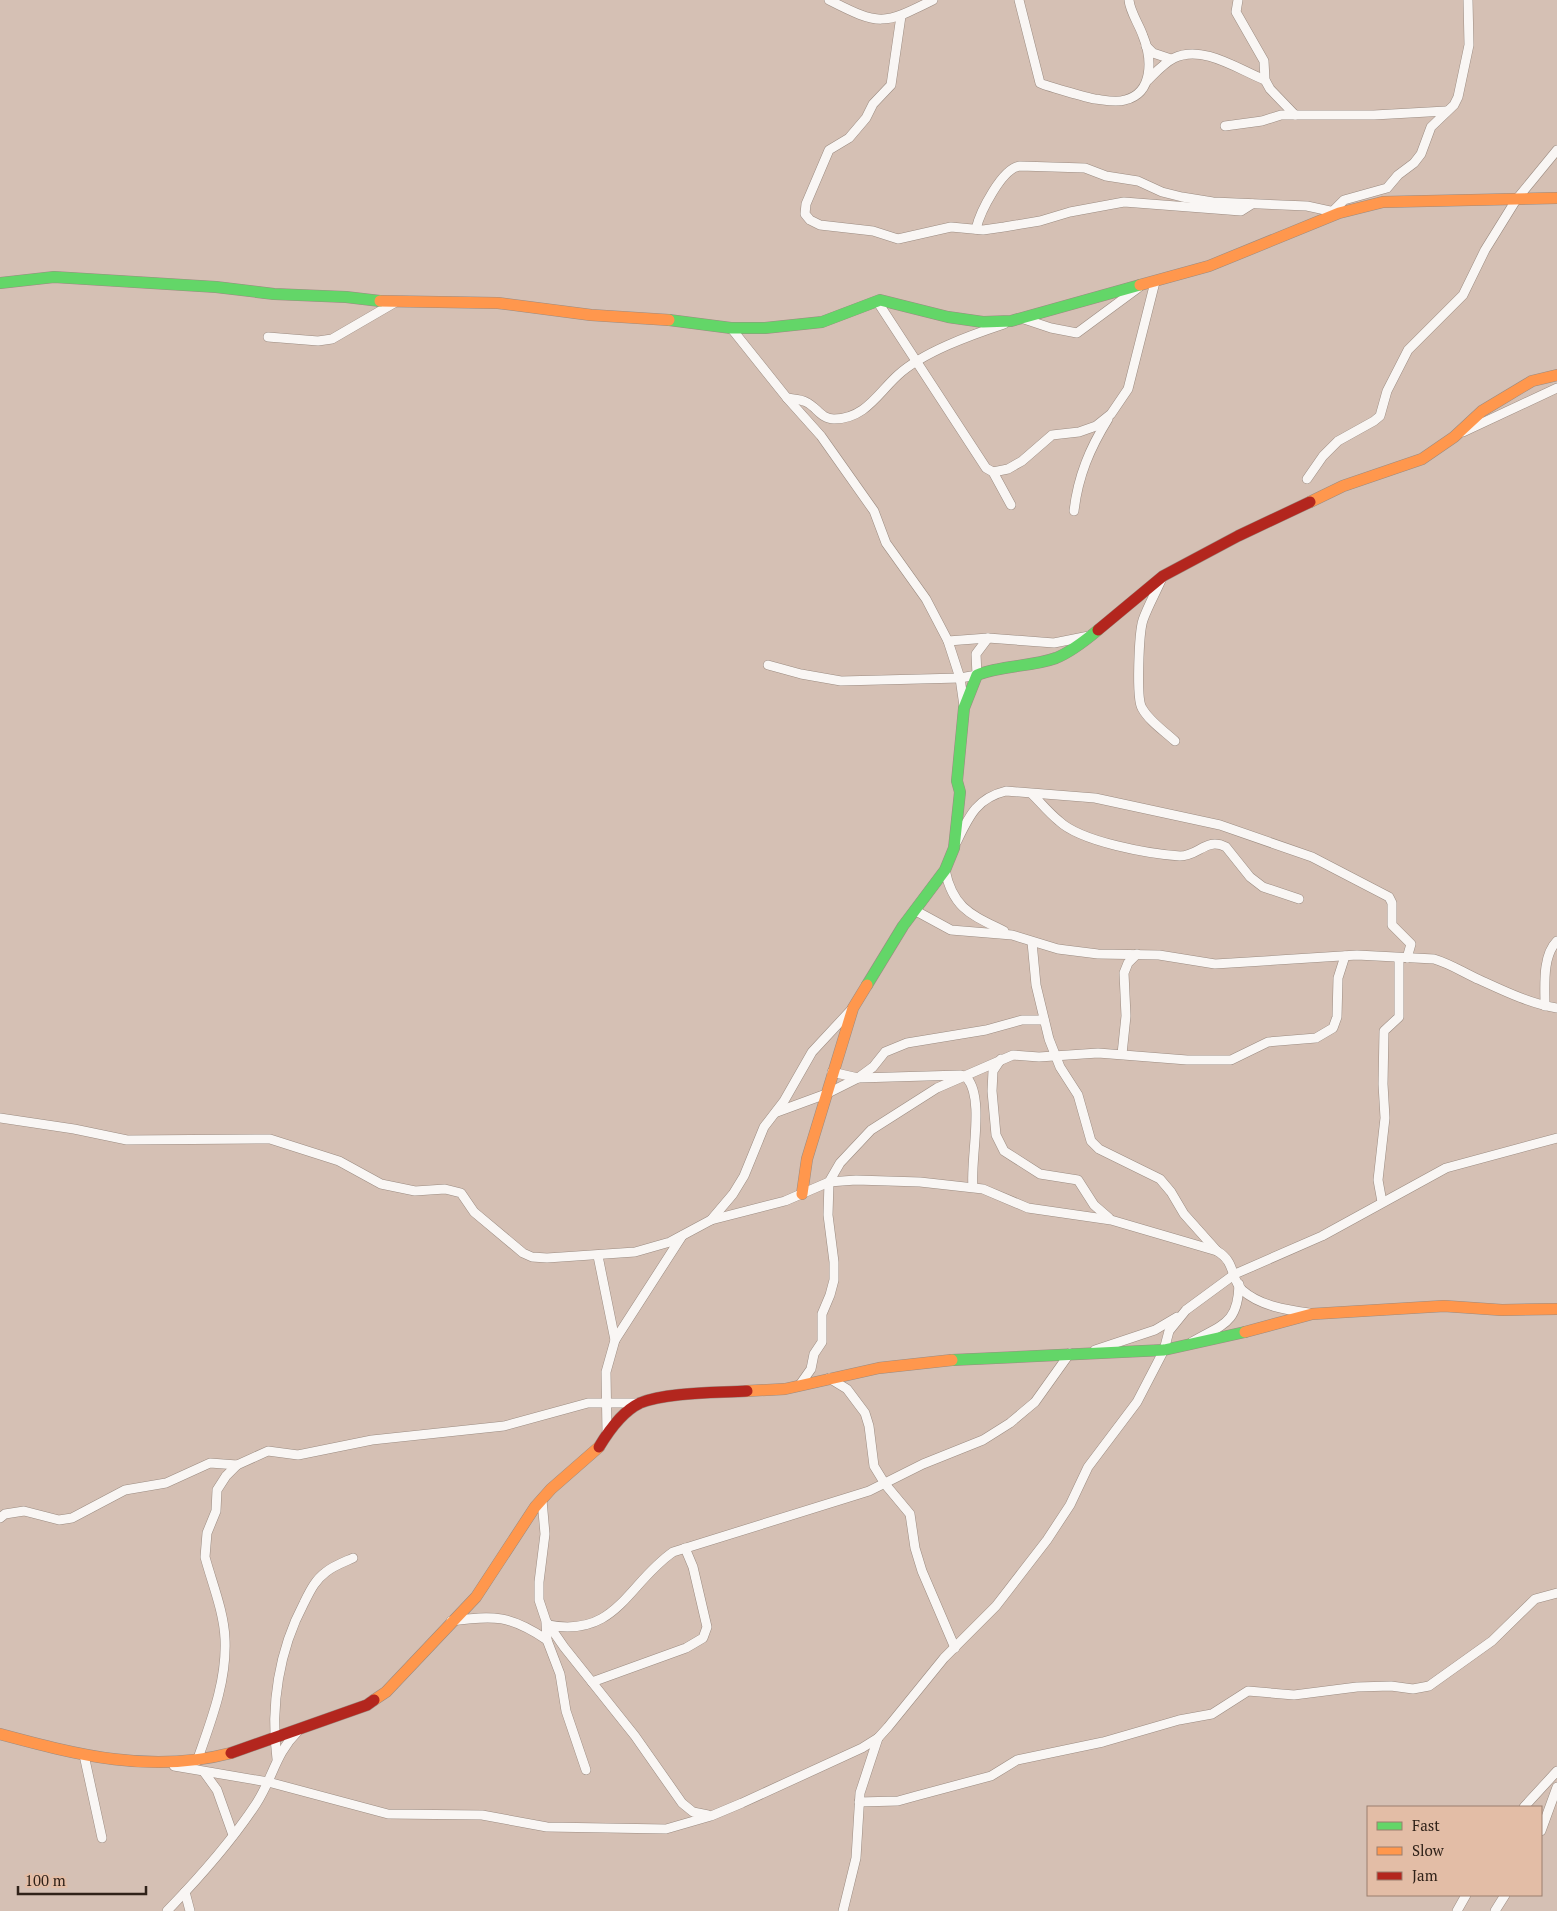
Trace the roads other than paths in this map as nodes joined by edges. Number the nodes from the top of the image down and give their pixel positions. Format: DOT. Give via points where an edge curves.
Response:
graph roads {
  1 [pos="829,0"];
  2 [pos="933,0"];
  3 [pos="1019,0"];
  4 [pos="1130,0"];
  5 [pos="1238,0"];
  6 [pos="1468,0"];
  7 [pos="919,4"];
  8 [pos="901,16"];
  9 [pos="1146,46"];
  10 [pos="1171,59"];
  11 [pos="1148,80"];
  12 [pos="1265,80"];
  13 [pos="1447,111"];
  14 [pos="1294,115"];
  15 [pos="1225,126"];
  16 [pos="1557,150"];
  17 [pos="1557,198"];
  18 [pos="1516,200"];
  19 [pos="1252,204"];
  20 [pos="1336,212"];
  21 [pos="976,229"];
  22 [pos="0,282"];
  23 [pos="1155,282"];
  24 [pos="1140,286"];
  25 [pos="877,301"];
  26 [pos="394,303"];
  27 [pos="1016,319"];
  28 [pos="731,328"];
  29 [pos="268,336"];
  30 [pos="918,362"];
  31 [pos="1557,375"];
  32 [pos="1557,388"];
  33 [pos="787,398"];
  34 [pos="1111,414"];
  35 [pos="1454,437"];
  36 [pos="993,472"];
  37 [pos="1307,479"];
  38 [pos="1012,505"];
  39 [pos="1074,511"];
  40 [pos="1163,576"];
  41 [pos="1092,635"];
  42 [pos="988,638"];
  43 [pos="948,641"];
  44 [pos="768,665"];
  45 [pos="977,675"];
  46 [pos="960,678"];
  47 [pos="964,708"];
  48 [pos="1175,741"];
  49 [pos="1032,794"];
  50 [pos="954,848"];
  51 [pos="945,870"];
  52 [pos="1299,899"];
  53 [pos="916,910"];
  54 [pos="1012,935"];
  55 [pos="1557,941"];
  56 [pos="1032,942"];
  57 [pos="1137,954"];
  58 [pos="1345,956"];
  59 [pos="1403,958"];
  60 [pos="1545,1006"];
  61 [pos="853,1008"];
  62 [pos="1557,1008"];
  63 [pos="1044,1020"];
  64 [pos="1122,1054"];
  65 [pos="1055,1056"];
  66 [pos="1001,1059"];
  67 [pos="832,1072"];
  68 [pos="961,1075"];
  69 [pos="858,1078"];
  70 [pos="826,1094"];
  71 [pos="777,1112"];
  72 [pos="0,1118"];
  73 [pos="1557,1138"];
  74 [pos="829,1182"];
  75 [pos="973,1187"];
  76 [pos="802,1194"];
  77 [pos="1382,1202"];
  78 [pos="710,1220"];
  79 [pos="1111,1220"];
  80 [pos="683,1236"];
  81 [pos="1217,1251"];
  82 [pos="598,1256"];
  83 [pos="1235,1274"];
  84 [pos="1239,1284"];
  85 [pos="1557,1310"];
  86 [pos="1184,1313"];
  87 [pos="1312,1314"];
  88 [pos="615,1340"];
  89 [pos="1187,1345"];
  90 [pos="1164,1350"];
  91 [pos="1090,1352"];
  92 [pos="1070,1353"];
  93 [pos="828,1378"];
  94 [pos="799,1386"];
  95 [pos="608,1402"];
  96 [pos="641,1403"];
  97 [pos="607,1433"];
  98 [pos="237,1464"];
  99 [pos="885,1484"];
  100 [pos="542,1500"];
  101 [pos="0,1518"];
  102 [pos="685,1548"];
  103 [pos="353,1558"];
  104 [pos="1557,1593"];
  105 [pos="451,1621"];
  106 [pos="547,1623"];
  107 [pos="547,1640"];
  108 [pos="955,1648"];
  109 [pos="592,1682"];
  110 [pos="302,1727"];
  111 [pos="0,1734"];
  112 [pos="274,1738"];
  113 [pos="878,1738"];
  114 [pos="84,1755"];
  115 [pos="277,1759"];
  116 [pos="197,1761"];
  117 [pos="160,1764"];
  118 [pos="586,1770"];
  119 [pos="1557,1771"];
  120 [pos="204,1772"];
  121 [pos="268,1782"];
  122 [pos="1557,1786"];
  123 [pos="859,1802"];
  124 [pos="1525,1806"];
  125 [pos="711,1816"];
  126 [pos="1542,1828"];
  127 [pos="233,1835"];
  128 [pos="102,1838"];
  129 [pos="185,1892"];
  130 [pos="1465,1896"];
  131 [pos="1504,1896"];
  132 [pos="167,1911"];
  133 [pos="190,1911"];
  134 [pos="843,1911"];
  135 [pos="1457,1911"];
  136 [pos="1495,1911"];
  1 -- 8 [label="street" via="856,14 876,19"];
  2 -- 7 [label="street"];
  3 -- 11 [label="street" via="1043,86 1091,98 1123,101 1134,97"];
  4 -- 9 [label="street"];
  5 -- 12 [label="street" via="1236,12 1264,61"];
  6 -- 13 [label="street" via="1469,45 1463,80 1458,97"];
  7 -- 8 [label="street"];
  8 -- 21 [label="street" via="891,85 872,104 866,118 849,138 829,150 806,204 805,214 820,225 873,230 894,238 950,227"];
  9 -- 10 [label="street"];
  9 -- 11 [label="street"];
  10 -- 11 [label="street"];
  10 -- 12 [label="street" via="1202,55 1228,61"];
  12 -- 14 [label="street"];
  13 -- 14 [label="street"];
  13 -- 20 [label="street" via="1431,128 1414,163 1387,188 1344,200"];
  14 -- 15 [label="street"];
  16 -- 18 [label="street"];
  17 -- 18 [label="street"];
  18 -- 20 [label="street" via="1383,202"];
  18 -- 37 [label="street" via="1485,250 1463,295 1408,350 1387,391 1380,416 1338,441"];
  19 -- 20 [label="street" via="1307,206"];
  19 -- 21 [label="street" via="1241,211 1124,202 1040,221"];
  19 -- 21 [label="street" via="1182,197 1138,181 1106,176 1085,168 1017,166 1002,180 986,203"];
  20 -- 23 [label="street" via="1209,266"];
  22 -- 26 [label="street" via="54,277"];
  23 -- 24 [label="street"];
  23 -- 34 [label="street" via="1128,388"];
  24 -- 27 [label="street"];
  24 -- 27 [label="street" via="1077,333"];
  25 -- 27 [label="street" via="888,300 948,317 983,322"];
  25 -- 28 [label="street" via="822,322"];
  25 -- 30 [label="street"];
  26 -- 28 [label="street" via="498,303"];
  26 -- 29 [label="street" via="332,339 318,341"];
  27 -- 30 [label="street" via="966,337"];
  28 -- 33 [label="street"];
  30 -- 33 [label="street" via="899,374 880,396 854,416 828,419 807,402"];
  30 -- 36 [label="street" via="986,468"];
  31 -- 35 [label="street" via="1532,381 1482,411"];
  32 -- 35 [label="street"];
  33 -- 43 [label="street" via="821,436 874,510 886,543 926,599"];
  34 -- 36 [label="street" via="1096,426 1052,435 1022,461 1008,469"];
  34 -- 39 [label="street" via="1093,442 1077,483"];
  35 -- 40 [label="street" via="1422,459 1343,486"];
  36 -- 38 [label="street"];
  40 -- 41 [label="street"];
  40 -- 48 [label="street" via="1142,622 1139,699 1147,715"];
  41 -- 42 [label="street" via="1054,643"];
  41 -- 45 [label="street" via="1055,658"];
  42 -- 43 [label="street"];
  42 -- 45 [label="street" via="976,654"];
  43 -- 46 [label="street"];
  44 -- 46 [label="street" via="841,680"];
  45 -- 46 [label="street"];
  45 -- 47 [label="street"];
  46 -- 47 [label="street"];
  47 -- 50 [label="street"];
  49 -- 50 [label="street" via="1006,791 986,799 970,813"];
  49 -- 52 [label="street" via="1059,822 1111,844 1180,856 1190,856 1207,844 1221,845 1246,874 1263,887"];
  49 -- 59 [label="street" via="1095,798 1134,805 1220,826 1312,857 1389,897 1392,925 1411,944"];
  50 -- 51 [label="street"];
  51 -- 53 [label="street"];
  51 -- 54 [label="street" via="952,896 958,904"];
  53 -- 54 [label="street" via="951,930"];
  53 -- 61 [label="street"];
  54 -- 56 [label="street"];
  55 -- 60 [label="street" via="1550,950 1547,966"];
  56 -- 57 [label="street" via="1077,952"];
  56 -- 63 [label="street"];
  57 -- 58 [label="street" via="1215,964"];
  57 -- 64 [label="street" via="1124,972 1126,1016"];
  58 -- 59 [label="street"];
  58 -- 64 [label="street" via="1338,978 1337,1017 1333,1028 1316,1038 1268,1042 1232,1060"];
  59 -- 60 [label="street" via="1446,962 1478,979"];
  59 -- 77 [label="street" via="1400,1018 1385,1028 1383,1037 1385,1118 1378,1180"];
  60 -- 62 [label="street"];
  61 -- 67 [label="street"];
  61 -- 71 [label="street" via="812,1052"];
  63 -- 65 [label="street"];
  63 -- 69 [label="street" via="1022,1020 986,1030 907,1043 885,1052"];
  64 -- 65 [label="street"];
  65 -- 66 [label="street" via="1020,1055"];
  65 -- 81 [label="street" via="1074,1085 1094,1145 1165,1184 1184,1214"];
  66 -- 68 [label="street"];
  66 -- 79 [label="street" via="993,1071 992,1092 996,1135 1004,1151 1040,1174 1078,1180 1094,1205"];
  67 -- 69 [label="street"];
  67 -- 70 [label="street"];
  68 -- 69 [label="street"];
  68 -- 74 [label="street" via="871,1130 840,1163"];
  68 -- 75 [label="street" via="971,1082 976,1096 971,1169"];
  69 -- 70 [label="street"];
  70 -- 71 [label="street"];
  70 -- 76 [label="street" via="807,1159"];
  71 -- 78 [label="street" via="758,1138 734,1194"];
  72 -- 82 [label="street" via="127,1140 270,1139 339,1161 381,1184 415,1191 446,1189 461,1193 474,1212 532,1257"];
  73 -- 77 [label="street" via="1454,1164"];
  74 -- 75 [label="street" via="891,1181"];
  74 -- 76 [label="street"];
  74 -- 94 [label="street" via="828,1215 834,1280 822,1314 822,1342 814,1354 811,1369"];
  75 -- 79 [label="street" via="996,1193 1028,1208"];
  76 -- 78 [label="street"];
  77 -- 83 [label="street" via="1306,1244"];
  78 -- 80 [label="street"];
  79 -- 81 [label="street"];
  80 -- 82 [label="street" via="646,1250"];
  80 -- 88 [label="street"];
  81 -- 83 [label="street" via="1229,1261"];
  82 -- 88 [label="street"];
  83 -- 84 [label="street"];
  83 -- 86 [label="street"];
  84 -- 87 [label="street" via="1242,1290 1274,1308"];
  84 -- 89 [label="street" via="1237,1309 1233,1316"];
  85 -- 87 [label="street" via="1444,1306"];
  86 -- 90 [label="street" via="1169,1331"];
  86 -- 91 [label="street" via="1155,1330"];
  87 -- 89 [label="street"];
  88 -- 95 [label="street" via="606,1372"];
  89 -- 90 [label="street"];
  90 -- 91 [label="street"];
  90 -- 108 [label="street" via="1137,1402 1088,1467 1060,1521 996,1606"];
  91 -- 92 [label="street"];
  92 -- 93 [label="street" via="958,1359 879,1368"];
  92 -- 99 [label="street" via="1035,1402 1010,1423 976,1444 923,1464"];
  93 -- 94 [label="street"];
  93 -- 99 [label="street" via="847,1389 865,1412 874,1466"];
  94 -- 96 [label="street" via="727,1394 681,1395"];
  95 -- 96 [label="street"];
  95 -- 97 [label="street"];
  95 -- 98 [label="street" via="588,1403 481,1430 387,1438 298,1455 268,1451"];
  96 -- 97 [label="street"];
  97 -- 100 [label="street" via="598,1449"];
  98 -- 101 [label="street" via="213,1463 166,1483 125,1490 72,1518 59,1520 24,1512 5,1514"];
  98 -- 116 [label="street" via="217,1490 216,1511 205,1544 205,1557 225,1637 225,1668 214,1715"];
  99 -- 102 [label="street"];
  99 -- 108 [label="street" via="910,1514 922,1571"];
  100 -- 105 [label="street" via="485,1585"];
  100 -- 106 [label="street" via="545,1534 539,1591"];
  102 -- 106 [label="street" via="656,1564 622,1604 593,1623 568,1628"];
  102 -- 109 [label="street" via="708,1627 703,1638 686,1648"];
  103 -- 112 [label="street" via="326,1572 314,1583 293,1624 279,1668"];
  104 -- 123 [label="street" via="1535,1598 1492,1641 1429,1686 1413,1689 1357,1687 1294,1695 1248,1691 1212,1714 1017,1760 991,1776 916,1796"];
  105 -- 107 [label="street" via="481,1616 510,1619"];
  105 -- 110 [label="street" via="377,1700"];
  106 -- 107 [label="street"];
  106 -- 109 [label="street"];
  107 -- 118 [label="street" via="559,1669 566,1711"];
  108 -- 113 [label="street"];
  109 -- 125 [label="street" via="682,1803 693,1812"];
  110 -- 112 [label="street"];
  110 -- 115 [label="street"];
  111 -- 114 [label="street"];
  112 -- 115 [label="street"];
  112 -- 116 [label="street" via="240,1751"];
  113 -- 123 [label="street"];
  113 -- 125 [label="street"];
  114 -- 117 [label="street"];
  114 -- 128 [label="street"];
  115 -- 121 [label="street"];
  116 -- 117 [label="street"];
  117 -- 120 [label="street"];
  119 -- 124 [label="street"];
  120 -- 121 [label="street"];
  120 -- 127 [label="street" via="217,1790"];
  121 -- 125 [label="street" via="388,1814 482,1815 547,1827 666,1829"];
  121 -- 127 [label="street"];
  122 -- 126 [label="street"];
  123 -- 134 [label="street" via="856,1858"];
  127 -- 129 [label="street"];
  129 -- 132 [label="street"];
  129 -- 133 [label="street"];
  130 -- 135 [label="street"];
  131 -- 136 [label="street"];
}
